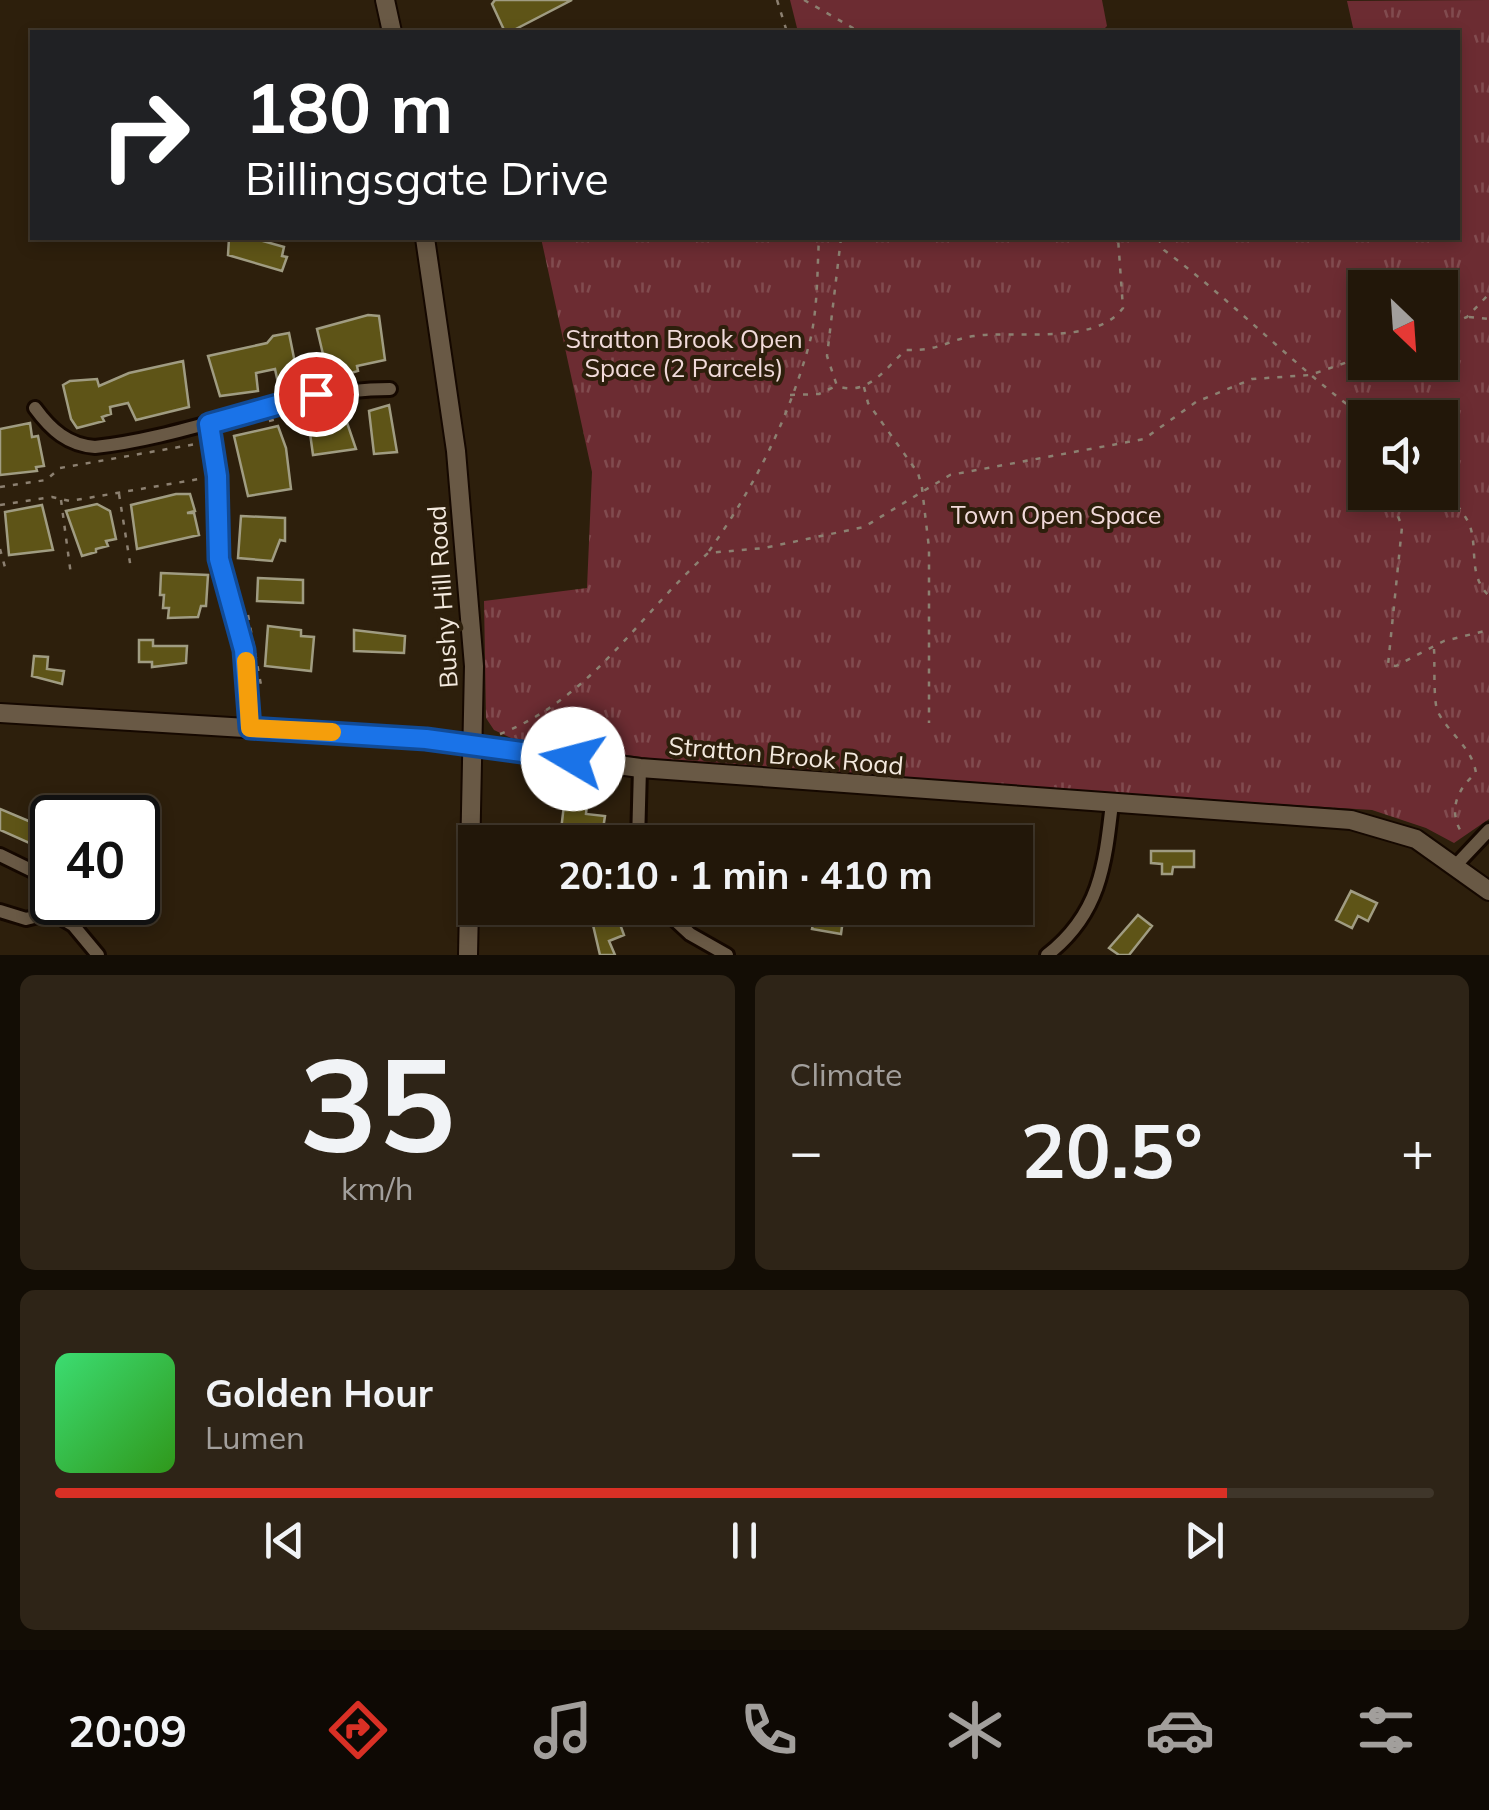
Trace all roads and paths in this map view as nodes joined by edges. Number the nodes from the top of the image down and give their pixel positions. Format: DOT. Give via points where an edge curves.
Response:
graph roads {
  1 [pos="385,0"];
  2 [pos="777,0"];
  3 [pos="804,0"];
  4 [pos="392,30"];
  5 [pos="786,30"];
  6 [pos="856,30"];
  7 [pos="425,240"];
  8 [pos="819,240"];
  9 [pos="841,240"];
  10 [pos="1118,240"];
  11 [pos="1158,240"];
  12 [pos="1489,294"];
  13 [pos="1467,317"];
  14 [pos="1489,319"];
  15 [pos="1458,321"];
  16 [pos="1348,362"];
  17 [pos="1310,375"];
  18 [pos="864,385"];
  19 [pos="837,386"];
  20 [pos="390,389"];
  21 [pos="790,396"];
  22 [pos="310,405"];
  23 [pos="1348,405"];
  24 [pos="35,408"];
  25 [pos="268,420"];
  26 [pos="209,424"];
  27 [pos="213,441"];
  28 [pos="217,476"];
  29 [pos="0,488"];
  30 [pos="922,488"];
  31 [pos="119,492"];
  32 [pos="61,499"];
  33 [pos="0,505"];
  34 [pos="1396,510"];
  35 [pos="1457,510"];
  36 [pos="0,549"];
  37 [pos="708,553"];
  38 [pos="131,569"];
  39 [pos="6,571"];
  40 [pos="71,575"];
  41 [pos="1489,596"];
  42 [pos="244,604"];
  43 [pos="1489,630"];
  44 [pos="1434,647"];
  45 [pos="250,686"];
  46 [pos="0,713"];
  47 [pos="929,722"];
  48 [pos="250,728"];
  49 [pos="472,745"];
  50 [pos="640,768"];
  51 [pos="1112,803"];
  52 [pos="638,825"];
  53 [pos="1489,830"];
  54 [pos="1471,844"];
  55 [pos="0,856"];
  56 [pos="1457,864"];
  57 [pos="30,870"];
  58 [pos="1489,891"];
  59 [pos="0,911"];
  60 [pos="30,918"];
  61 [pos="72,925"];
  62 [pos="680,925"];
  63 [pos="98,955"];
  64 [pos="468,955"];
  65 [pos="727,955"];
  66 [pos="1048,955"];
  1 -- 4 [label="street"];
  2 -- 5 [label="path"];
  3 -- 6 [label="path"];
  7 -- 49 [label="street, Bushy Hill Road" via="464,520"];
  8 -- 21 [label="path" via="809,343"];
  9 -- 19 [label="path" via="827,356"];
  10 -- 18 [label="path" via="1123,308 1114,321 906,350"];
  11 -- 17 [label="path"];
  12 -- 13 [label="path"];
  13 -- 14 [label="path"];
  13 -- 15 [label="path"];
  16 -- 17 [label="path"];
  17 -- 23 [label="path"];
  17 -- 30 [label="path" via="1252,379 1196,402 1144,438 967,470"];
  18 -- 19 [label="path"];
  18 -- 30 [label="path" via="868,404"];
  19 -- 21 [label="path"];
  20 -- 26 [label="street" via="316,394"];
  21 -- 37 [label="path" via="750,490"];
  22 -- 25 [label="path" via="296,417"];
  24 -- 26 [label="street" via="78,446 116,445"];
  26 -- 27 [label="street"];
  27 -- 28 [label="street"];
  27 -- 29 [label="path" via="60,468 46,480"];
  28 -- 31 [label="path"];
  28 -- 45 [label="street" via="219,559"];
  30 -- 37 [label="path" via="864,527"];
  30 -- 47 [label="path" via="930,548"];
  31 -- 32 [label="path"];
  31 -- 38 [label="path"];
  32 -- 33 [label="path"];
  32 -- 40 [label="path"];
  34 -- 44 [label="path" via="1402,527 1388,664"];
  35 -- 41 [label="path" via="1470,528 1471,557"];
  36 -- 39 [label="path"];
  37 -- 49 [label="path" via="599,672 527,724"];
  42 -- 45 [label="path" via="262,684"];
  43 -- 44 [label="path"];
  44 -- 54 [label="path" via="1437,711 1475,766 1454,804 1459,830"];
  45 -- 48 [label="street"];
  46 -- 48 [label="street, Stratton Brook Road"];
  48 -- 49 [label="street, Stratton Brook Road"];
  49 -- 50 [label="street, Stratton Brook Road"];
  49 -- 64 [label="street, Bushy Hill Road"];
  50 -- 51 [label="street, Stratton Brook Road"];
  50 -- 52 [label="street"];
  51 -- 56 [label="street, Stratton Brook Road" via="1351,820 1416,838"];
  51 -- 66 [label="street" via="1098,894 1080,924"];
  53 -- 54 [label="street"];
  54 -- 56 [label="street"];
  55 -- 57 [label="street"];
  56 -- 58 [label="street, Stratton Brook Road"];
  59 -- 60 [label="street"];
  61 -- 63 [label="street"];
  62 -- 65 [label="street"];
}
